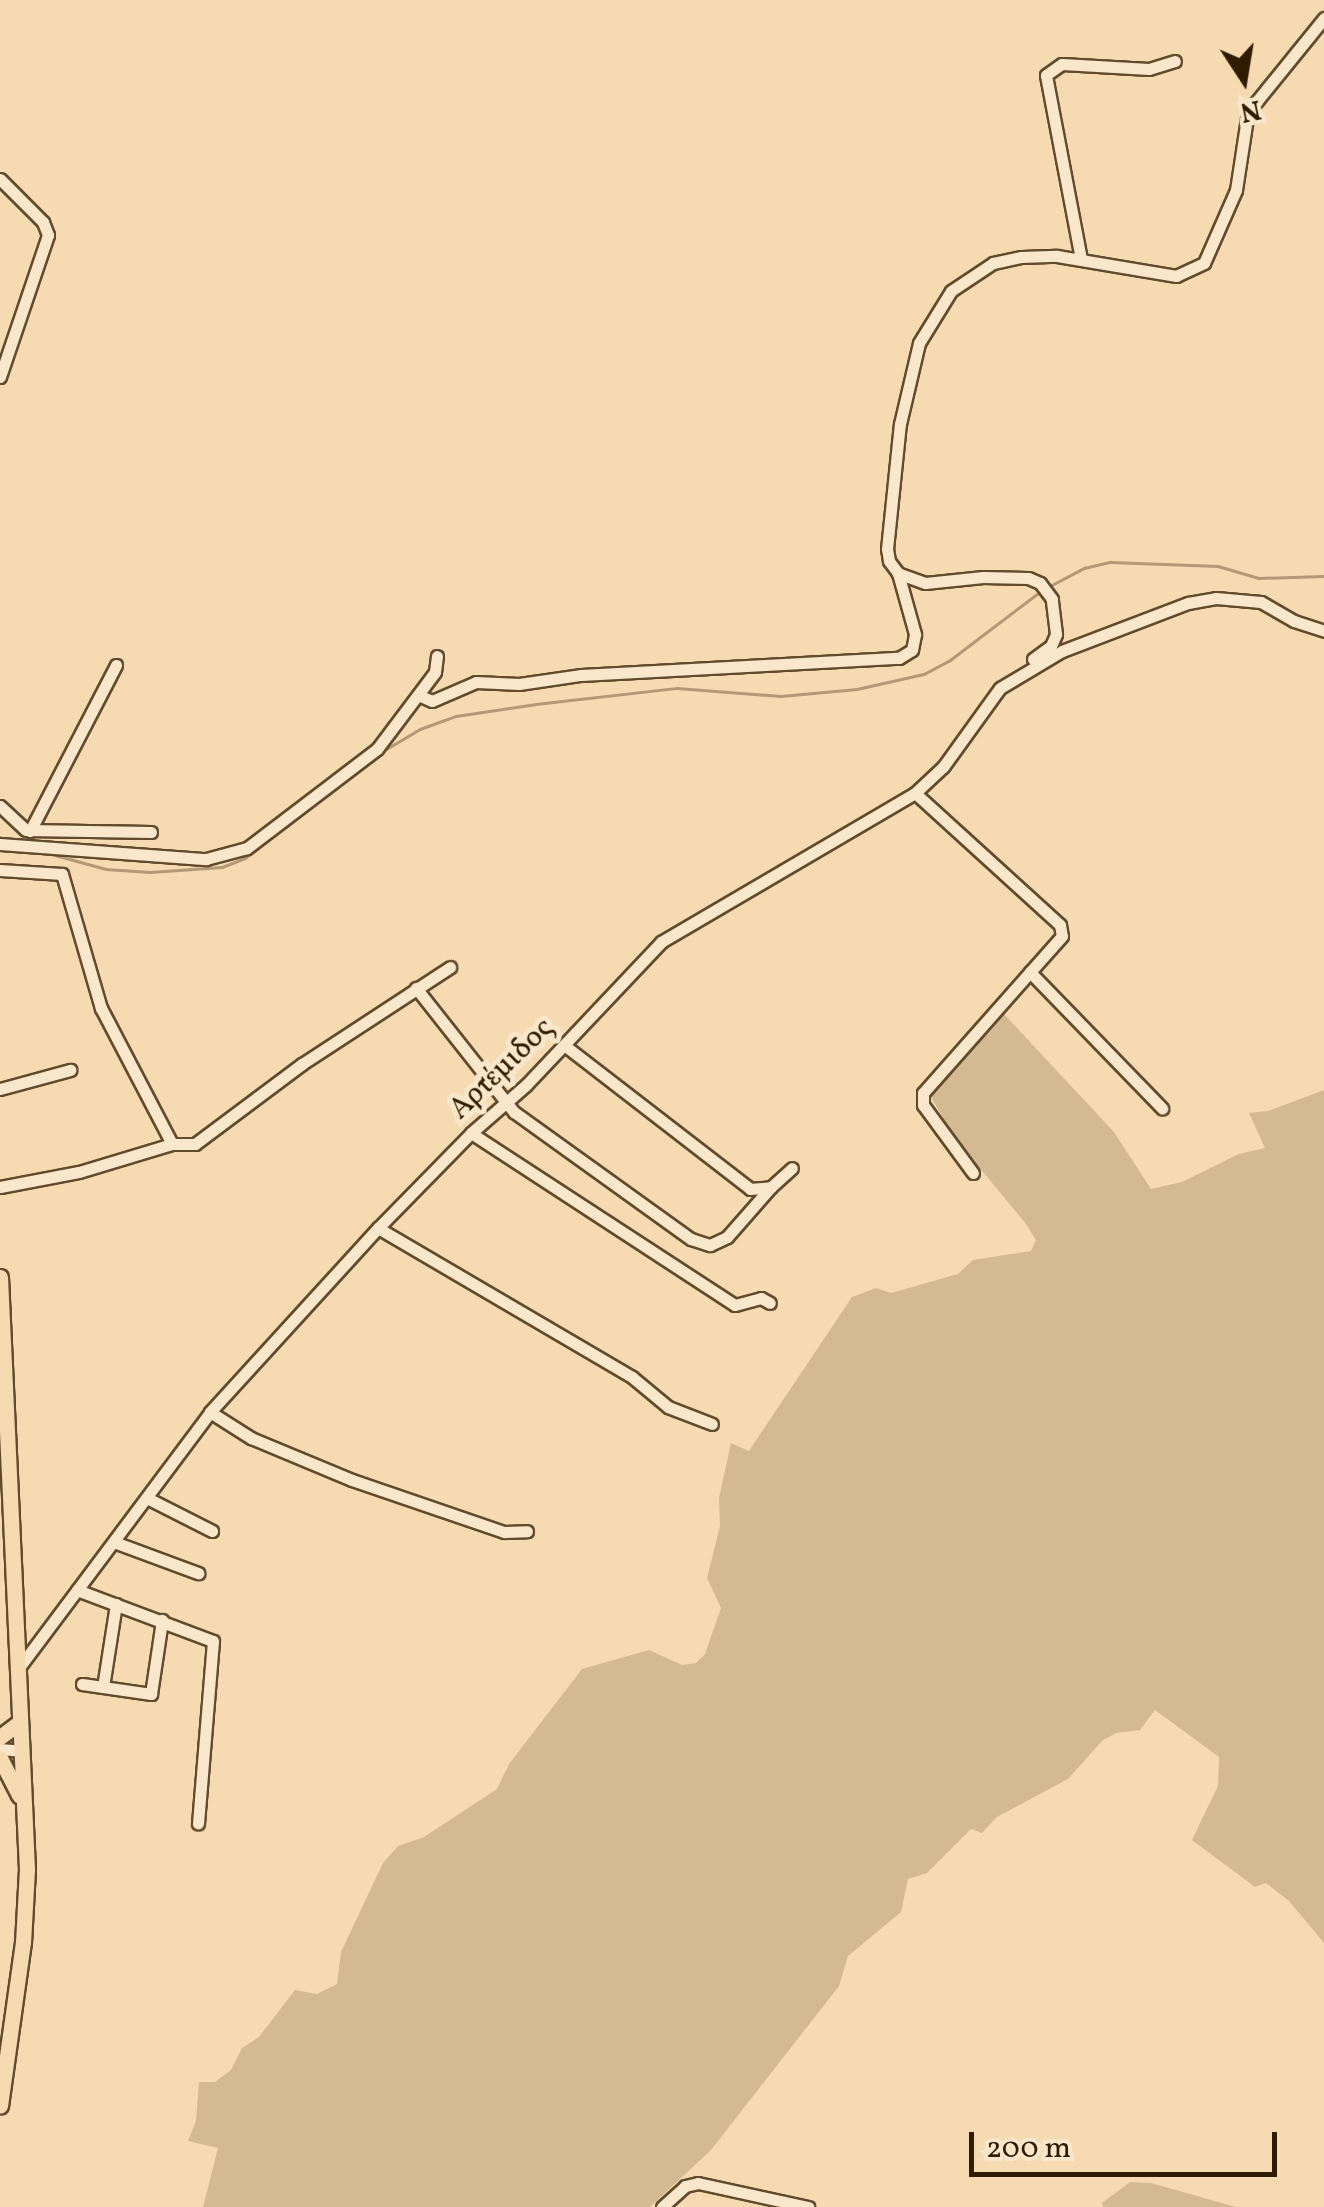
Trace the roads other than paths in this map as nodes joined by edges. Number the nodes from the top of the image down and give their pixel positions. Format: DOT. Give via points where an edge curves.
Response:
graph roads {
  1 [pos="1324,18"];
  2 [pos="1175,61"];
  3 [pos="0,179"];
  4 [pos="1081,259"];
  5 [pos="0,377"];
  6 [pos="898,574"];
  7 [pos="1324,631"];
  8 [pos="437,656"];
  9 [pos="116,665"];
  10 [pos="1000,688"];
  11 [pos="418,695"];
  12 [pos="915,793"];
  13 [pos="0,806"];
  14 [pos="30,830"];
  15 [pos="151,832"];
  16 [pos="0,844"];
  17 [pos="0,870"];
  18 [pos="450,966"];
  19 [pos="1030,972"];
  20 [pos="416,988"];
  21 [pos="564,1045"];
  22 [pos="70,1070"];
  23 [pos="0,1089"];
  24 [pos="506,1103"];
  25 [pos="1162,1108"];
  26 [pos="471,1132"];
  27 [pos="172,1144"];
  28 [pos="792,1168"];
  29 [pos="973,1174"];
  30 [pos="0,1187"];
  31 [pos="771,1187"];
  32 [pos="378,1228"];
  33 [pos="0,1277"];
  34 [pos="770,1303"];
  35 [pos="210,1412"];
  36 [pos="712,1424"];
  37 [pos="146,1498"];
  38 [pos="212,1531"];
  39 [pos="526,1531"];
  40 [pos="114,1542"];
  41 [pos="198,1574"];
  42 [pos="77,1590"];
  43 [pos="116,1604"];
  44 [pos="162,1620"];
  45 [pos="18,1669"];
  46 [pos="82,1684"];
  47 [pos="104,1687"];
  48 [pos="20,1722"];
  49 [pos="0,1738"];
  50 [pos="21,1746"];
  51 [pos="0,1750"];
  52 [pos="0,1758"];
  53 [pos="23,1806"];
  54 [pos="198,1823"];
  55 [pos="0,2105"];
  56 [pos="662,2207"];
  57 [pos="808,2207"];
  1 -- 4 [label="street" via="1248,112 1232,202 1204,263 1176,276"];
  2 -- 4 [label="street" via="1149,70 1062,64 1046,75"];
  3 -- 5 [label="street" via="48,234"];
  4 -- 6 [label="street" via="1040,255 993,264 951,290 928,323 910,368 900,424 887,548"];
  6 -- 10 [label="street" via="936,584 1028,578 1048,589 1054,642"];
  6 -- 11 [label="street" via="915,645 899,658 476,682 432,701"];
  7 -- 10 [label="street, Αρτέμιδος" via="1247,598 1188,603 1062,651"];
  8 -- 11 [label="street" via="435,672"];
  9 -- 14 [label="street"];
  10 -- 12 [label="street, Αρτέμιδος"];
  11 -- 16 [label="street" via="377,750 261,838 228,855 166,858"];
  12 -- 19 [label="street" via="1062,929"];
  12 -- 21 [label="street, Αρτέμιδος" via="661,942"];
  13 -- 14 [label="street"];
  14 -- 15 [label="street"];
  17 -- 27 [label="street" via="62,874 101,1008"];
  18 -- 20 [label="street"];
  19 -- 25 [label="street"];
  19 -- 29 [label="street" via="923,1092 923,1106"];
  20 -- 24 [label="street"];
  20 -- 27 [label="street" via="195,1144"];
  21 -- 24 [label="street, Αρτέμιδος"];
  21 -- 31 [label="street" via="750,1188"];
  22 -- 23 [label="street"];
  24 -- 26 [label="street, Αρτέμιδος"];
  24 -- 31 [label="street" via="703,1244 727,1238"];
  26 -- 32 [label="street, Αρτέμιδος"];
  26 -- 34 [label="street" via="735,1306 758,1298"];
  27 -- 30 [label="street"];
  28 -- 31 [label="street"];
  32 -- 35 [label="street, Αρτέμιδος"];
  32 -- 36 [label="street" via="632,1377 668,1407"];
  33 -- 45 [label="main road"];
  35 -- 37 [label="street, Αρτέμιδος"];
  35 -- 39 [label="street" via="251,1438 352,1480 504,1532"];
  37 -- 38 [label="street"];
  37 -- 40 [label="street, Αρτέμιδος"];
  40 -- 41 [label="street"];
  40 -- 42 [label="street, Αρτέμιδος"];
  42 -- 43 [label="street"];
  42 -- 45 [label="street, Αρτέμιδος"];
  43 -- 44 [label="street"];
  43 -- 47 [label="street"];
  44 -- 47 [label="street" via="152,1694"];
  44 -- 54 [label="street" via="214,1643"];
  45 -- 48 [label="main road"];
  46 -- 47 [label="street"];
  48 -- 49 [label="main road"];
  48 -- 50 [label="main road"];
  49 -- 50 [label="street"];
  50 -- 51 [label="street"];
  50 -- 53 [label="main road"];
  52 -- 53 [label="main road"];
  53 -- 55 [label="main road" via="24,1928"];
  56 -- 57 [label="street" via="698,2183"];
}
